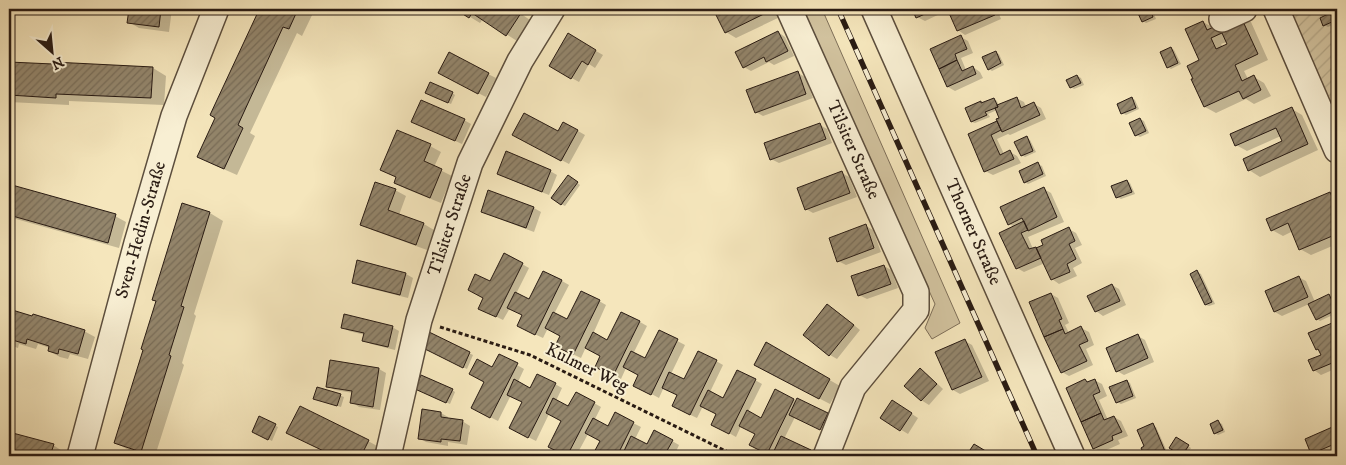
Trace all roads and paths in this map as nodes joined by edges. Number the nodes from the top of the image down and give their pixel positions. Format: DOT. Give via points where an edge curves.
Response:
graph roads {
  1 [pos="216,9"];
  2 [pos="552,9"];
  3 [pos="789,9"];
  4 [pos="874,9"];
  5 [pos="1276,9"];
  6 [pos="1337,150"];
  7 [pos="419,320"];
  8 [pos="80,456"];
  9 [pos="388,456"];
  10 [pos="736,456"];
  11 [pos="826,456"];
  12 [pos="1072,456"];
  1 -- 8 [label="street, Sven-Hedin-Straße" via="174,116"];
  2 -- 7 [label="street, Tilsiter Straße" via="520,61 470,162"];
  3 -- 11 [label="street, Tilsiter Straße" via="916,292 916,310 853,387"];
  4 -- 12 [label="street, Thorner Straße"];
  5 -- 6 [label="street"];
  7 -- 9 [label="street, Tilsiter Straße"];
  7 -- 10 [label="path, Kulmer Weg" via="530,355"];
}
